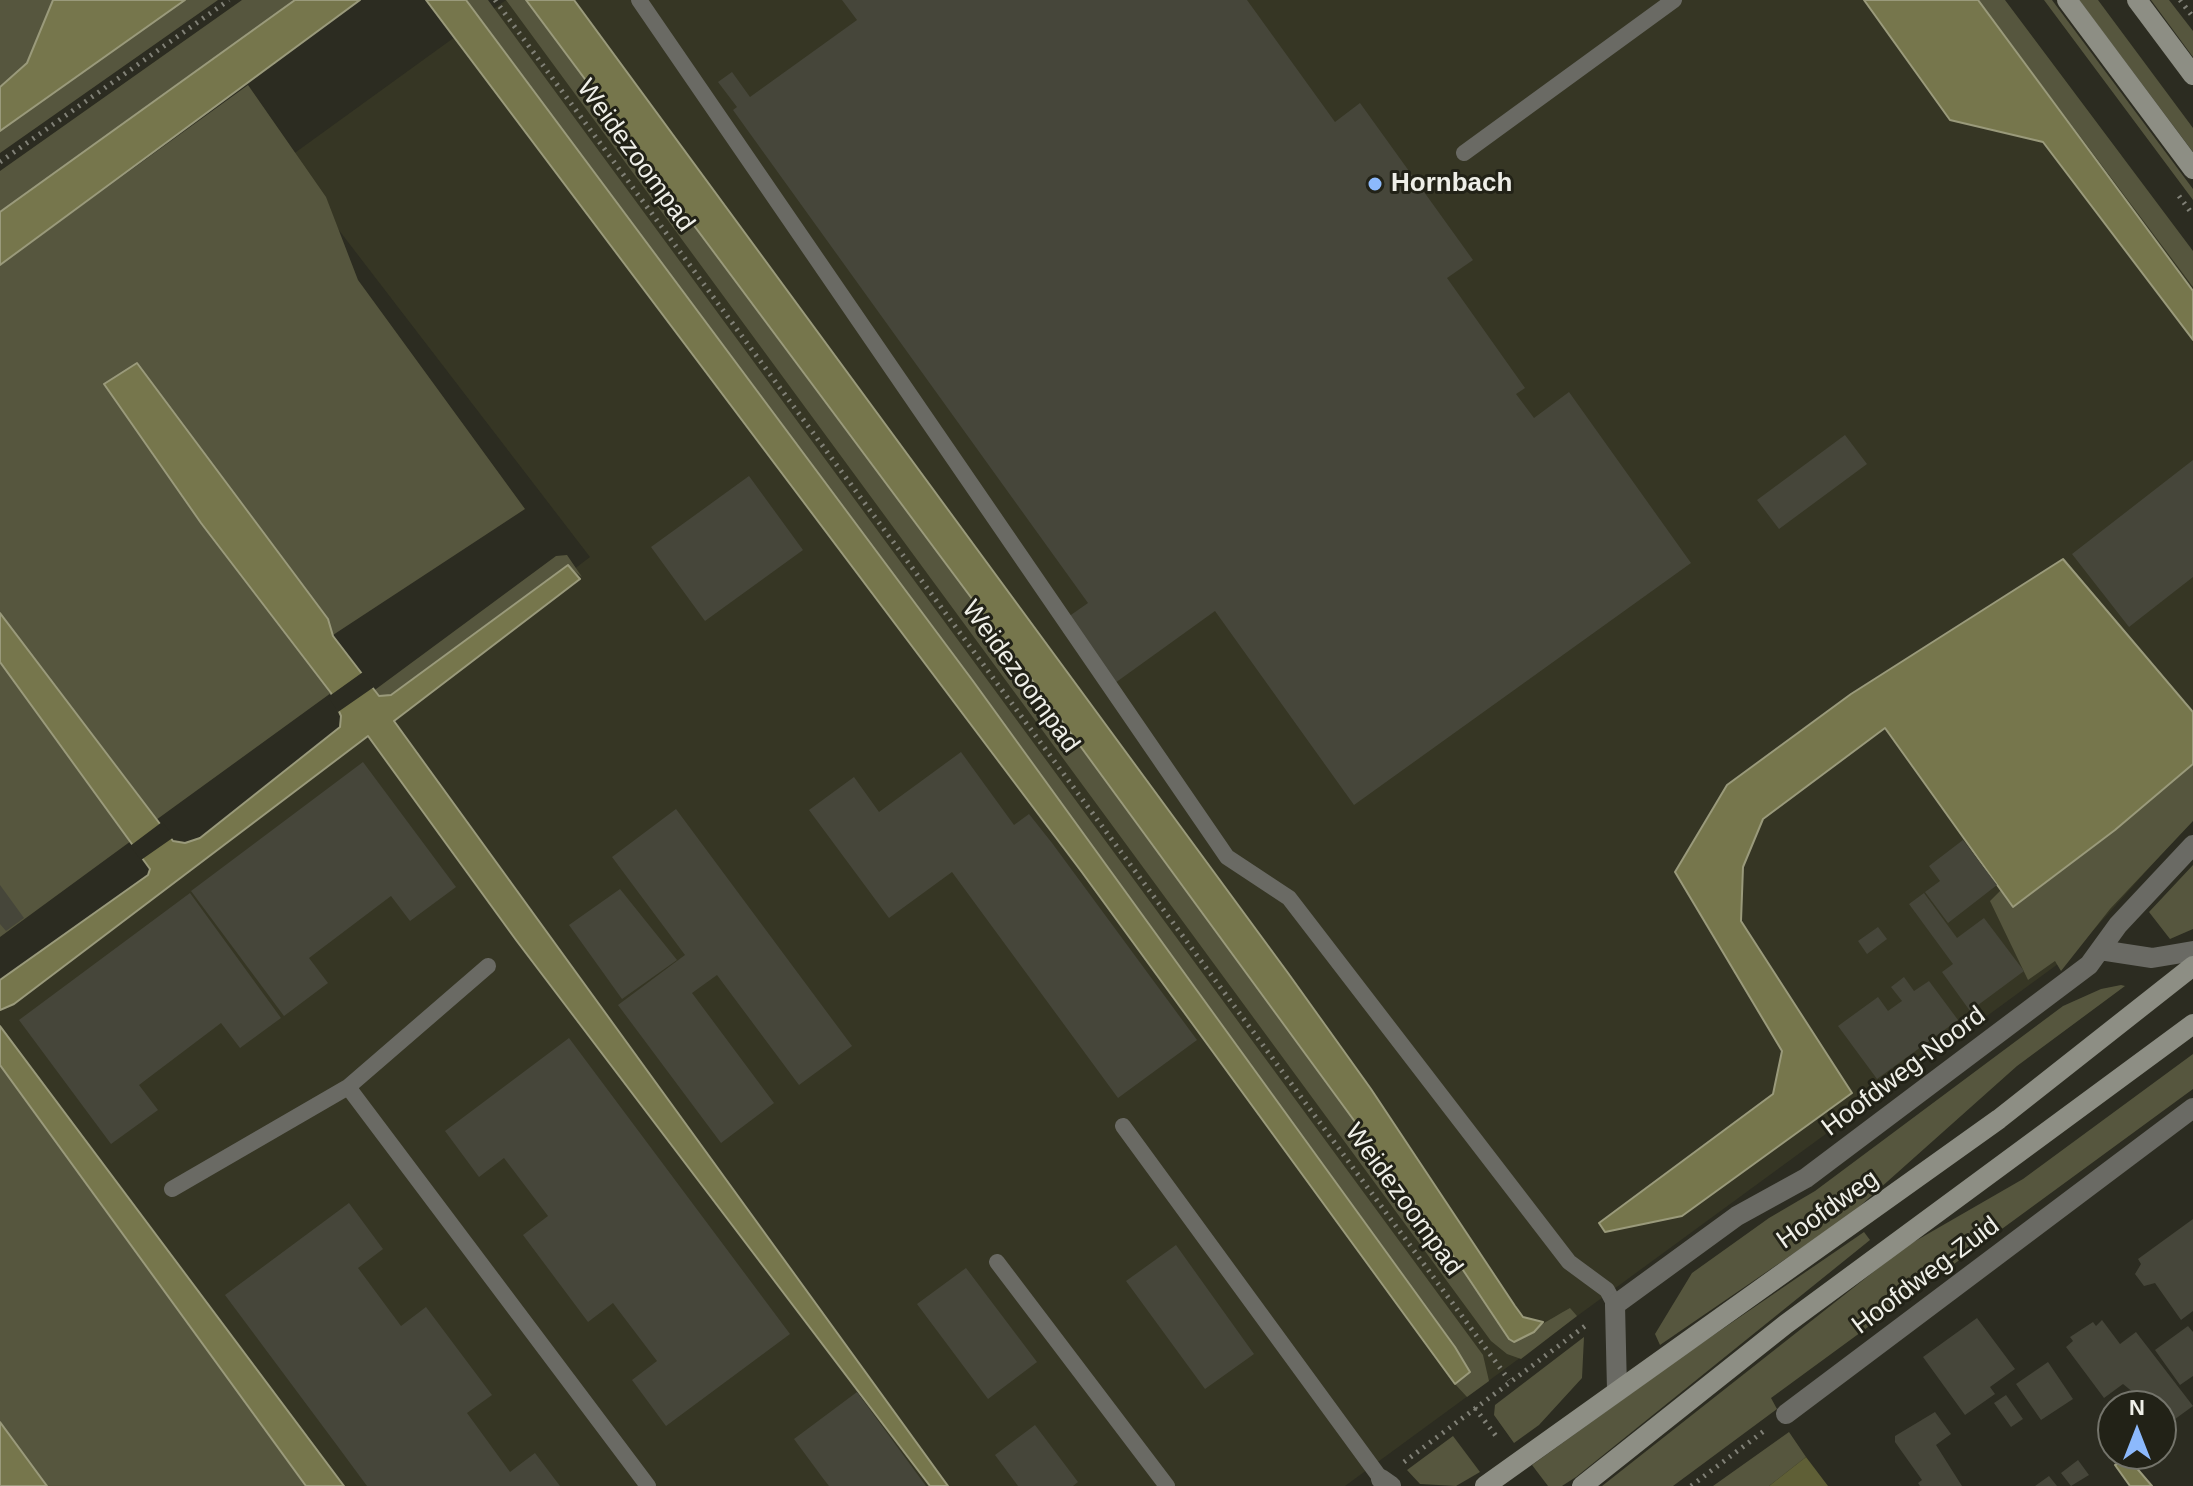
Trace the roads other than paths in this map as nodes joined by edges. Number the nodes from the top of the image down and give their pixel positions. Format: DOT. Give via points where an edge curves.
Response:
graph roads {
  1 [pos="639,0"];
  2 [pos="1674,0"];
  3 [pos="2067,0"];
  4 [pos="2137,0"];
  5 [pos="2193,75"];
  6 [pos="1464,153"];
  7 [pos="2193,169"];
  8 [pos="2193,845"];
  9 [pos="2100,950"];
  10 [pos="2193,951"];
  11 [pos="488,966"];
  12 [pos="2193,966"];
  13 [pos="2193,1024"];
  14 [pos="348,1087"];
  15 [pos="2193,1108"];
  16 [pos="1123,1126"];
  17 [pos="172,1189"];
  18 [pos="997,1262"];
  19 [pos="1615,1305"];
  20 [pos="1617,1390"];
  21 [pos="1786,1414"];
  22 [pos="1381,1484"];
  23 [pos="648,1486"];
  24 [pos="1167,1486"];
  25 [pos="1485,1486"];
  26 [pos="1582,1486"];
  1 -- 19 [label="lane" via="1227,857 1289,898 1569,1262 1607,1290"];
  2 -- 6 [label="lane"];
  3 -- 7 [label="main road"];
  4 -- 5 [label="main road"];
  8 -- 9 [label="street, Hoofdweg-Noord"];
  9 -- 10 [label="street" via="2152,958"];
  9 -- 19 [label="street, Hoofdweg-Noord" via="2089,965 1806,1178 1737,1216"];
  11 -- 14 [label="lane"];
  12 -- 20 [label="main road, Hoofdweg" via="1999,1119"];
  13 -- 26 [label="main road" via="1786,1324"];
  14 -- 17 [label="lane"];
  14 -- 23 [label="lane"];
  15 -- 21 [label="street, Hoofdweg-Zuid"];
  16 -- 22 [label="lane"];
  18 -- 24 [label="lane"];
  19 -- 20 [label="street"];
  20 -- 25 [label="main road, Hoofdweg"];
}
